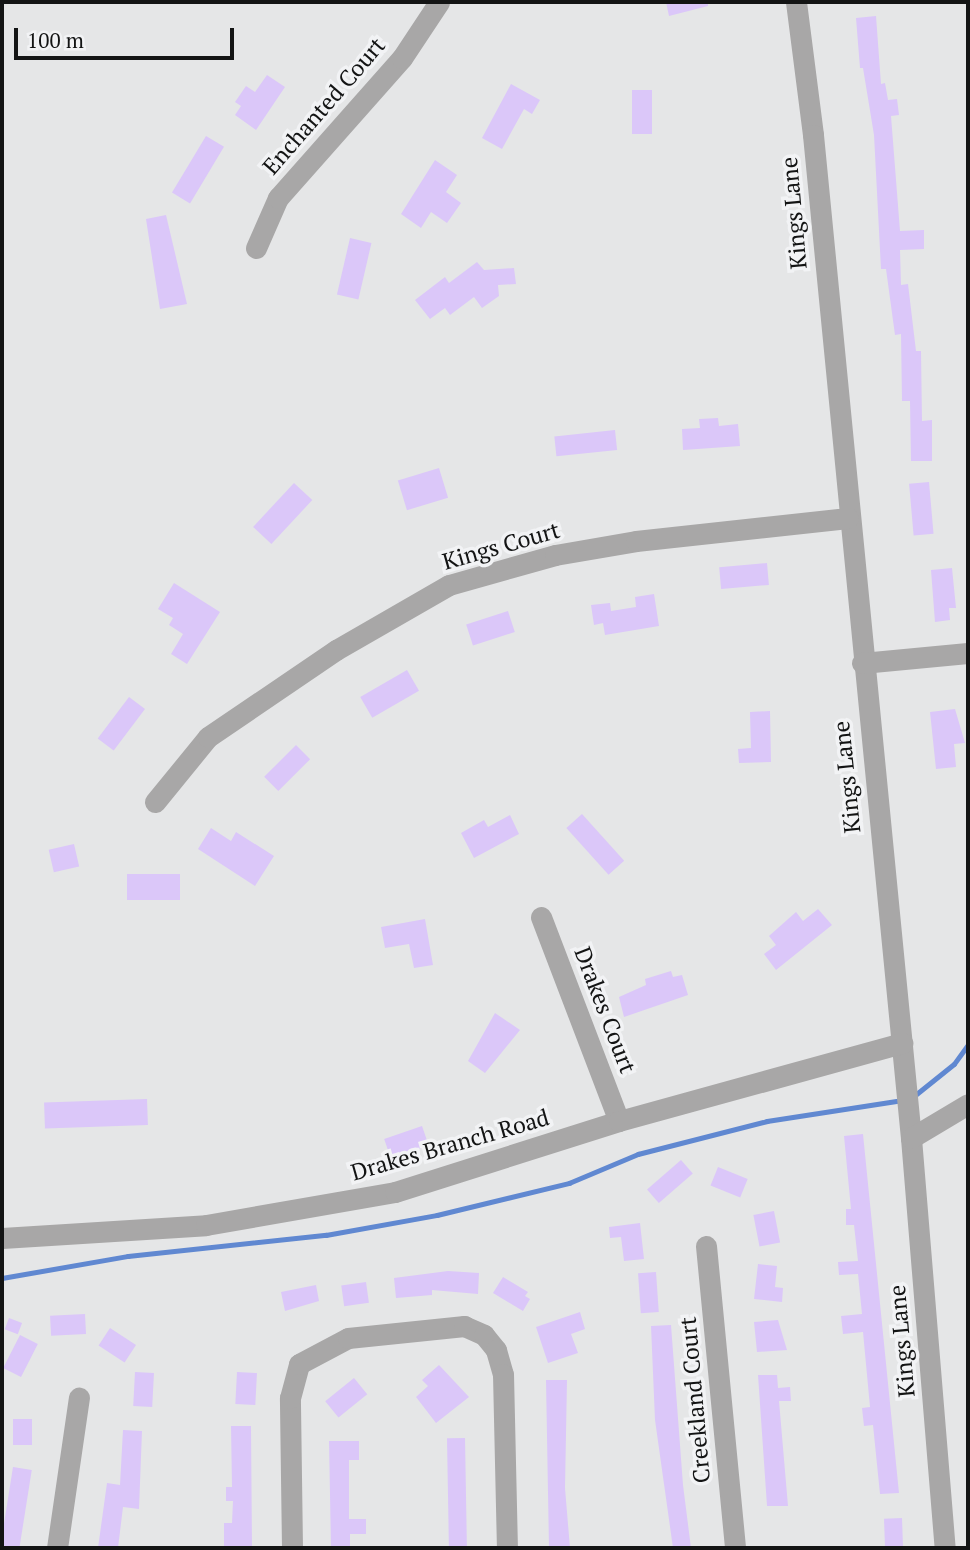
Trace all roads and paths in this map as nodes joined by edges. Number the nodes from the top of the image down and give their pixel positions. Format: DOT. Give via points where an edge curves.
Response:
graph roads {
  1 [pos="439,2"];
  2 [pos="796,2"];
  3 [pos="256,248"];
  4 [pos="848,518"];
  5 [pos="968,653"];
  6 [pos="862,663"];
  7 [pos="155,802"];
  8 [pos="541,916"];
  9 [pos="902,1043"];
  10 [pos="968,1104"];
  11 [pos="619,1121"];
  12 [pos="911,1138"];
  13 [pos="2,1238"];
  14 [pos="706,1246"];
  15 [pos="79,1398"];
  16 [pos="57,1548"];
  17 [pos="292,1548"];
  18 [pos="507,1548"];
  19 [pos="735,1548"];
  20 [pos="945,1548"];
  1 -- 3 [label="street, Enchanted Court" via="402,58 278,198"];
  2 -- 4 [label="street, Kings Lane" via="813,135"];
  4 -- 6 [label="street, Kings Lane"];
  4 -- 7 [label="street, Kings Court" via="636,541 555,555 449,585 337,650 208,737"];
  5 -- 6 [label="street"];
  6 -- 9 [label="street, Kings Lane"];
  8 -- 11 [label="street, Drakes Court"];
  9 -- 11 [label="street, Drakes Branch Road"];
  9 -- 12 [label="street, Kings Lane"];
  10 -- 12 [label="street"];
  11 -- 13 [label="street, Drakes Branch Road" via="395,1192 313,1208 206,1225"];
  12 -- 20 [label="street, Kings Lane"];
  14 -- 19 [label="street, Creekland Court"];
  15 -- 16 [label="street"];
  17 -- 18 [label="street" via="290,1398 299,1364 348,1338 464,1326 484,1335 496,1350 503,1374"];
}
